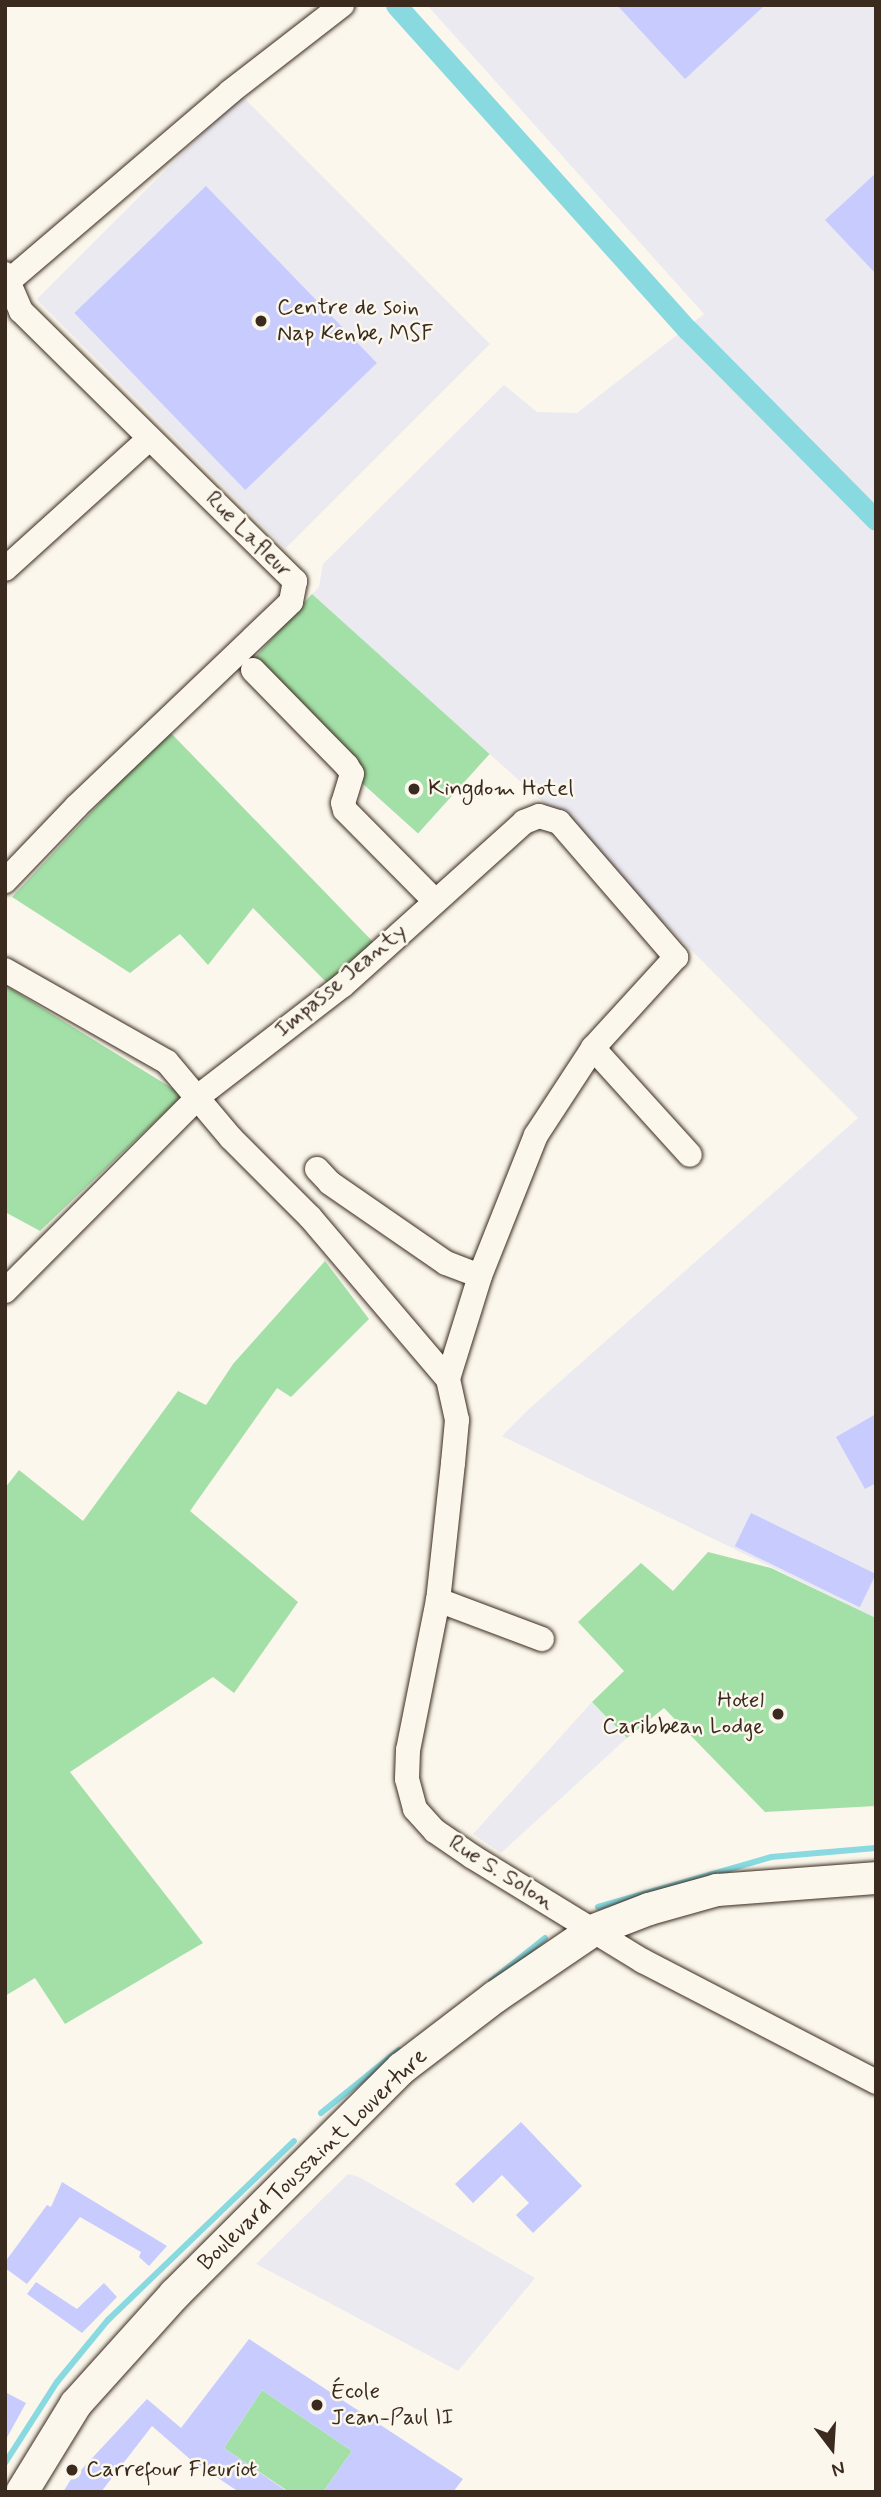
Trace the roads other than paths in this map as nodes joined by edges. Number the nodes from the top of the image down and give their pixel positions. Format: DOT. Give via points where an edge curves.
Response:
graph roads {
  1 [pos="341,6"];
  2 [pos="8,277"];
  3 [pos="150,438"];
  4 [pos="5,569"];
  5 [pos="253,670"];
  6 [pos="5,881"];
  7 [pos="435,901"];
  8 [pos="5,971"];
  9 [pos="593,1048"];
  10 [pos="199,1096"];
  11 [pos="690,1155"];
  12 [pos="317,1169"];
  13 [pos="480,1276"];
  14 [pos="5,1291"];
  15 [pos="448,1378"];
  16 [pos="438,1600"];
  17 [pos="542,1639"];
  18 [pos="876,1878"];
  19 [pos="593,1931"];
  20 [pos="876,2082"];
  21 [pos="22,2492"];
  1 -- 2 [label="street"];
  2 -- 3 [label="street, Rue Lafleur" via="21,311"];
  3 -- 4 [label="street"];
  3 -- 6 [label="street, Rue Lafleur" via="295,581 291,601"];
  5 -- 7 [label="street" via="347,766 352,774 345,810"];
  7 -- 9 [label="street, Impasse Jeanty" via="524,822 538,816 559,822 676,957"];
  7 -- 10 [label="street, Impasse Jeanty" via="342,986"];
  8 -- 10 [label="street" via="167,1062"];
  9 -- 11 [label="street"];
  9 -- 13 [label="street" via="536,1135"];
  10 -- 14 [label="street, Impasse Jeanty"];
  10 -- 15 [label="street" via="231,1138 310,1217"];
  12 -- 13 [label="street" via="330,1183 446,1263"];
  13 -- 15 [label="street"];
  15 -- 16 [label="street" via="457,1420"];
  16 -- 17 [label="street"];
  16 -- 19 [label="street, Rue S. Solon" via="408,1750 407,1780 415,1809 435,1831"];
  18 -- 19 [label="main road, Boulevard Toussaint Louverture" via="717,1890"];
  19 -- 20 [label="street, Rue S. Solon"];
  19 -- 21 [label="main road, Boulevard Toussaint Louverture" via="402,2068 318,2150 175,2294 76,2404"];
}
